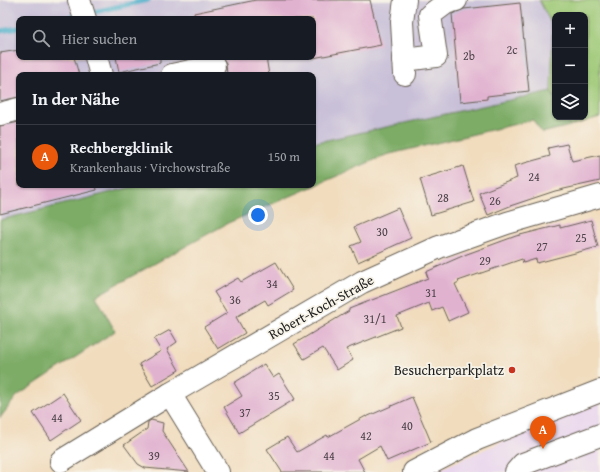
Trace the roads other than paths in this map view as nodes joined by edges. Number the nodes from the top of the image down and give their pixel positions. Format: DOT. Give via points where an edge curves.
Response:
graph roads {
  1 [pos="405,0"];
  2 [pos="456,0"];
  3 [pos="97,60"];
  4 [pos="214,66"];
  5 [pos="100,72"];
  6 [pos="186,72"];
  7 [pos="16,110"];
  8 [pos="0,114"];
  9 [pos="600,196"];
  10 [pos="600,391"];
  11 [pos="170,394"];
  12 [pos="600,435"];
  13 [pos="61,461"];
  14 [pos="218,472"];
  15 [pos="414,472"];
  16 [pos="516,472"];
  1 -- 2 [label="street" via="402,22 404,67 436,56 430,15 446,3"];
  3 -- 5 [label="street"];
  4 -- 6 [label="street"];
  7 -- 8 [label="street"];
  9 -- 11 [label="street, Robert-Koch-Straße" via="439,247 369,279"];
  10 -- 15 [label="street" via="477,439"];
  11 -- 13 [label="street, Robert-Koch-Straße"];
  11 -- 14 [label="street"];
  12 -- 16 [label="street" via="523,464"];
}
